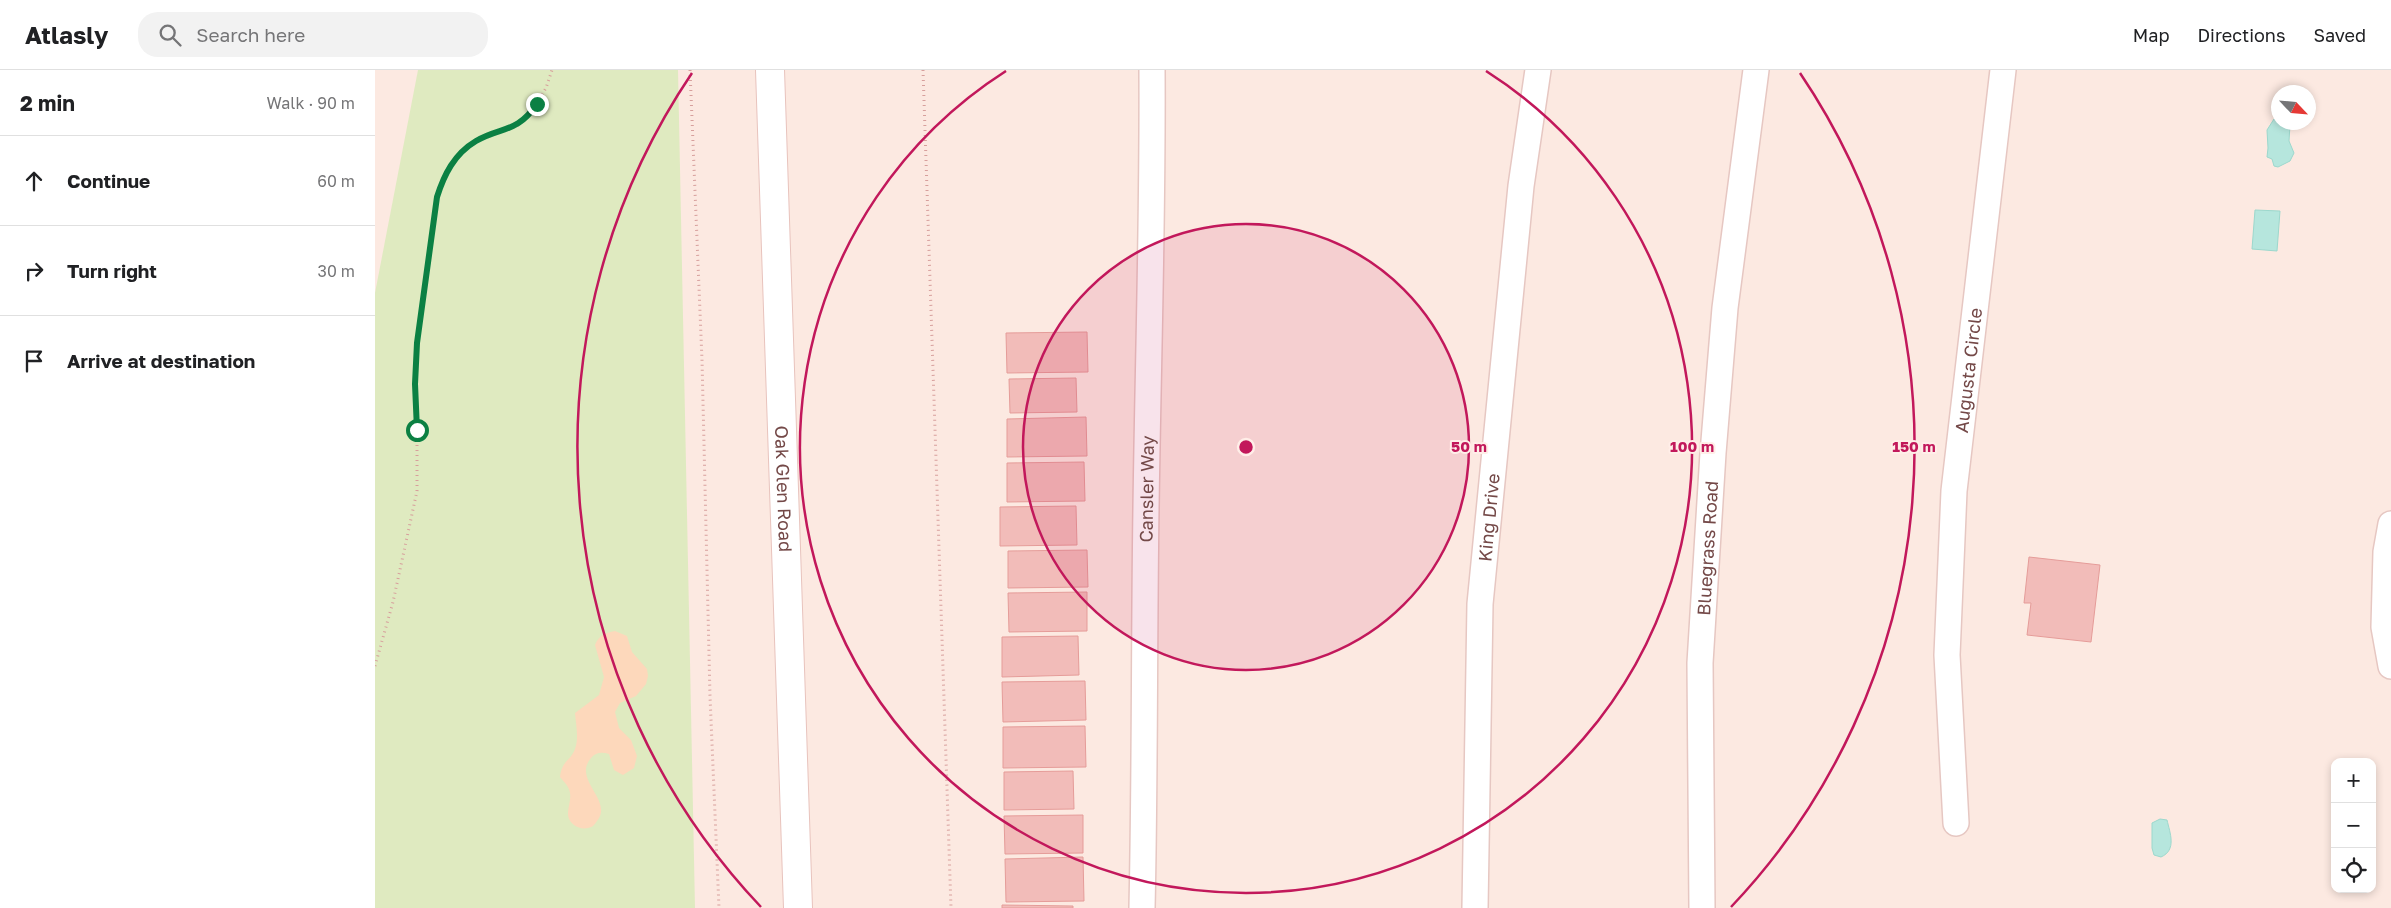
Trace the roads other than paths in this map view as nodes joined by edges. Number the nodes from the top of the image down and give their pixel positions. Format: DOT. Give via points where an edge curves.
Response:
graph roads {
  1 [pos="770,70"];
  2 [pos="1152,70"];
  3 [pos="1538,70"];
  4 [pos="1756,70"];
  5 [pos="2003,70"];
  6 [pos="2391,524"];
  7 [pos="2391,666"];
  8 [pos="1956,823"];
  9 [pos="798,908"];
  10 [pos="1142,908"];
  11 [pos="1475,908"];
  12 [pos="1702,908"];
  1 -- 9 [label="main road, Oak Glen Road"];
  2 -- 10 [label="street, Cansler Way" via="1153,206"];
  3 -- 11 [label="street, King Drive" via="1521,186 1480,604"];
  4 -- 12 [label="street, Bluegrass Road" via="1725,308 1711,472 1700,663"];
  5 -- 8 [label="street, Augusta Circle" via="1954,491 1947,655"];
  6 -- 7 [label="street" via="2386,552 2384,627"];
}
